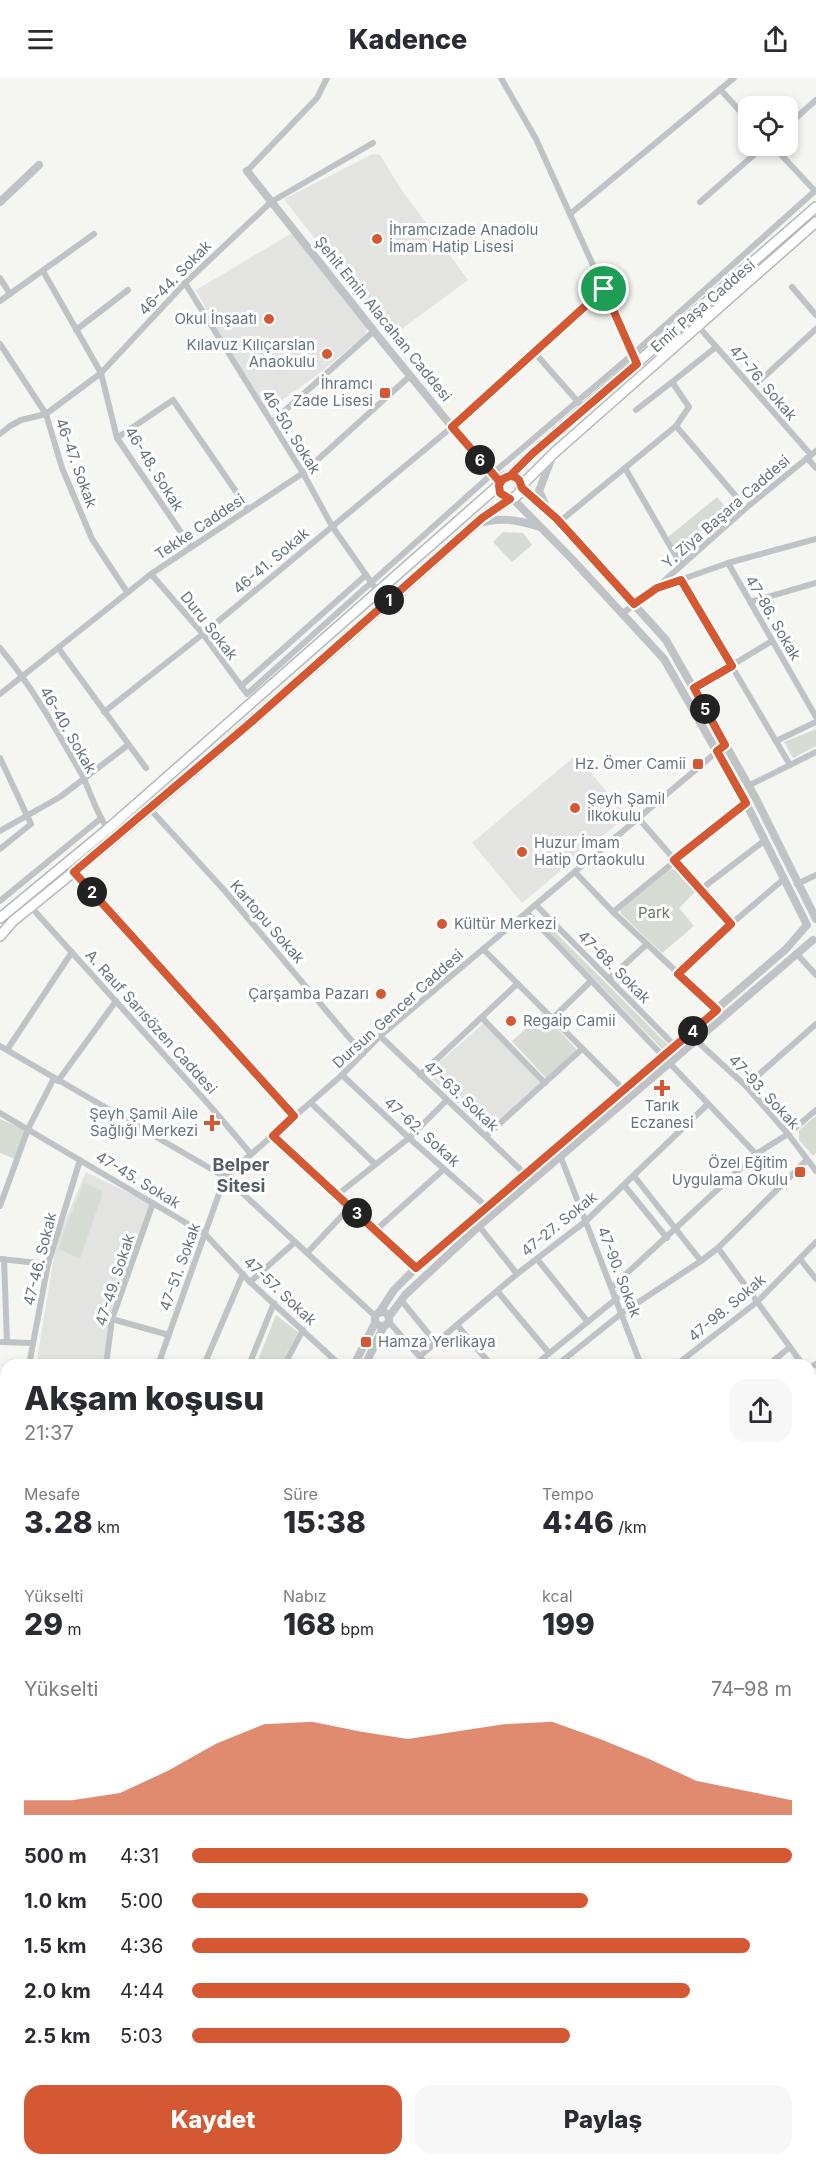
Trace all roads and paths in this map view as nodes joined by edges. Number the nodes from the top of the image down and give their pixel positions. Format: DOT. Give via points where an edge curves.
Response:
graph roads {
  1 [pos="327,78"];
  2 [pos="501,78"];
  3 [pos="734,78"];
  4 [pos="720,90"];
  5 [pos="816,100"];
  6 [pos="738,109"];
  7 [pos="798,115"];
  8 [pos="373,143"];
  9 [pos="753,156"];
  10 [pos="783,156"];
  11 [pos="39,165"];
  12 [pos="247,171"];
  13 [pos="816,190"];
  14 [pos="0,202"];
  15 [pos="271,202"];
  16 [pos="700,202"];
  17 [pos="816,207"];
  18 [pos="570,214"];
  19 [pos="816,222"];
  20 [pos="94,234"];
  21 [pos="43,271"];
  22 [pos="0,278"];
  23 [pos="185,283"];
  24 [pos="792,287"];
  25 [pos="604,289"];
  26 [pos="128,290"];
  27 [pos="10,294"];
  28 [pos="0,301"];
  29 [pos="816,315"];
  30 [pos="698,326"];
  31 [pos="816,329"];
  32 [pos="76,330"];
  33 [pos="374,331"];
  34 [pos="0,344"];
  35 [pos="716,347"];
  36 [pos="534,352"];
  37 [pos="633,354"];
  38 [pos="637,364"];
  39 [pos="101,373"];
  40 [pos="410,376"];
  41 [pos="672,382"];
  42 [pos="752,388"];
  43 [pos="577,401"];
  44 [pos="585,409"];
  45 [pos="636,410"];
  46 [pos="46,414"];
  47 [pos="272,422"];
  48 [pos="676,426"];
  49 [pos="452,427"];
  50 [pos="0,434"];
  51 [pos="117,438"];
  52 [pos="554,453"];
  53 [pos="812,455"];
  54 [pos="625,468"];
  55 [pos="816,468"];
  56 [pos="303,472"];
  57 [pos="492,474"];
  58 [pos="510,476"];
  59 [pos="500,484"];
  60 [pos="522,487"];
  61 [pos="511,499"];
  62 [pos="746,508"];
  63 [pos="248,509"];
  64 [pos="559,521"];
  65 [pos="474,525"];
  66 [pos="332,526"];
  67 [pos="541,527"];
  68 [pos="816,539"];
  69 [pos="191,548"];
  70 [pos="728,563"];
  71 [pos="681,565"];
  72 [pos="151,573"];
  73 [pos="366,575"];
  74 [pos="681,580"];
  75 [pos="371,581"];
  76 [pos="816,583"];
  77 [pos="657,588"];
  78 [pos="127,592"];
  79 [pos="378,592"];
  80 [pos="750,602"];
  81 [pos="634,604"];
  82 [pos="623,613"];
  83 [pos="203,634"];
  84 [pos="772,641"];
  85 [pos="0,648"];
  86 [pos="59,649"];
  87 [pos="732,666"];
  88 [pos="23,675"];
  89 [pos="240,686"];
  90 [pos="694,688"];
  91 [pos="0,694"];
  92 [pos="104,712"];
  93 [pos="816,717"];
  94 [pos="816,722"];
  95 [pos="776,741"];
  96 [pos="128,745"];
  97 [pos="725,745"];
  98 [pos="717,751"];
  99 [pos="816,752"];
  100 [pos="0,758"];
  101 [pos="790,765"];
  102 [pos="146,768"];
  103 [pos="83,778"];
  104 [pos="748,786"];
  105 [pos="746,803"];
  106 [pos="150,809"];
  107 [pos="26,817"];
  108 [pos="100,819"];
  109 [pos="639,819"];
  110 [pos="108,829"];
  111 [pos="0,831"];
  112 [pos="764,841"];
  113 [pos="0,849"];
  114 [pos="674,860"];
  115 [pos="74,872"];
  116 [pos="575,872"];
  117 [pos="816,875"];
  118 [pos="784,879"];
  119 [pos="797,884"];
  120 [pos="700,890"];
  121 [pos="1,898"];
  122 [pos="536,905"];
  123 [pos="31,907"];
  124 [pos="613,912"];
  125 [pos="527,913"];
  126 [pos="0,918"];
  127 [pos="816,919"];
  128 [pos="731,924"];
  129 [pos="806,926"];
  130 [pos="0,936"];
  131 [pos="814,940"];
  132 [pos="646,944"];
  133 [pos="483,950"];
  134 [pos="72,952"];
  135 [pos="796,953"];
  136 [pos="678,974"];
  137 [pos="816,975"];
  138 [pos="609,979"];
  139 [pos="591,981"];
  140 [pos="517,984"];
  141 [pos="116,1001"];
  142 [pos="717,1010"];
  143 [pos="482,1018"];
  144 [pos="552,1019"];
  145 [pos="816,1024"];
  146 [pos="380,1036"];
  147 [pos="692,1036"];
  148 [pos="0,1046"];
  149 [pos="675,1046"];
  150 [pos="582,1049"];
  151 [pos="7,1050"];
  152 [pos="363,1054"];
  153 [pos="666,1060"];
  154 [pos="342,1075"];
  155 [pos="420,1075"];
  156 [pos="56,1080"];
  157 [pos="545,1083"];
  158 [pos="746,1086"];
  159 [pos="624,1090"];
  160 [pos="446,1101"];
  161 [pos="311,1103"];
  162 [pos="708,1104"];
  163 [pos="816,1110"];
  164 [pos="0,1113"];
  165 [pos="294,1116"];
  166 [pos="27,1129"];
  167 [pos="788,1134"];
  168 [pos="273,1136"];
  169 [pos="486,1136"];
  170 [pos="409,1138"];
  171 [pos="251,1154"];
  172 [pos="756,1154"];
  173 [pos="560,1155"];
  174 [pos="80,1160"];
  175 [pos="807,1160"];
  176 [pos="374,1163"];
  177 [pos="444,1169"];
  178 [pos="816,1171"];
  179 [pos="525,1174"];
  180 [pos="634,1176"];
  181 [pos="225,1177"];
  182 [pos="624,1185"];
  183 [pos="337,1195"];
  184 [pos="153,1203"];
  185 [pos="0,1206"];
  186 [pos="350,1207"];
  187 [pos="487,1207"];
  188 [pos="586,1221"];
  189 [pos="479,1226"];
  190 [pos="376,1230"];
  191 [pos="676,1230"];
  192 [pos="205,1234"];
  193 [pos="667,1238"];
  194 [pos="295,1242"];
  195 [pos="816,1242"];
  196 [pos="718,1248"];
  197 [pos="307,1253"];
  198 [pos="2,1259"];
  199 [pos="537,1259"];
  200 [pos="800,1259"];
  201 [pos="701,1261"];
  202 [pos="48,1264"];
  203 [pos="416,1268"];
  204 [pos="243,1274"];
  205 [pos="517,1274"];
  206 [pos="816,1279"];
  207 [pos="250,1282"];
  208 [pos="612,1287"];
  209 [pos="498,1292"];
  210 [pos="617,1298"];
  211 [pos="401,1300"];
  212 [pos="757,1302"];
  213 [pos="274,1304"];
  214 [pos="622,1312"];
  215 [pos="376,1317"];
  216 [pos="112,1319"];
  217 [pos="587,1321"];
  218 [pos="387,1322"];
  219 [pos="457,1324"];
  220 [pos="303,1330"];
  221 [pos="169,1335"];
  222 [pos="3,1342"];
  223 [pos="33,1343"];
  224 [pos="436,1343"];
  225 [pos="790,1347"];
  226 [pos="549,1353"];
  227 [pos="420,1356"];
  228 [pos="30,1359"];
  229 [pos="107,1359"];
  230 [pos="160,1359"];
  231 [pos="207,1359"];
  232 [pos="251,1359"];
  233 [pos="287,1359"];
  234 [pos="334,1359"];
  235 [pos="357,1359"];
  236 [pos="368,1359"];
  237 [pos="422,1359"];
  238 [pos="486,1359"];
  239 [pos="542,1359"];
  240 [pos="563,1359"];
  241 [pos="637,1359"];
  242 [pos="684,1359"];
  243 [pos="775,1359"];
  244 [pos="799,1359"];
  1 -- 12 [label="street" via="317,98"];
  2 -- 18 [label="street" via="536,139"];
  3 -- 4 [label="street"];
  4 -- 6 [label="street"];
  4 -- 18 [label="street"];
  5 -- 7 [label="street"];
  8 -- 15 [label="street, 46-44. Sokak"];
  9 -- 16 [label="street"];
  10 -- 13 [label="street"];
  11 -- 14 [label="street"];
  12 -- 15 [label="street, Şehit Emin Alacahan Caddesi"];
  13 -- 37 [label="street"];
  15 -- 23 [label="street, 46-44. Sokak"];
  15 -- 33 [label="street, Şehit Emin Alacahan Caddesi"];
  17 -- 38 [label="main road, Emir Paşa Caddesi"];
  18 -- 25 [label="street"];
  19 -- 30 [label="main road, Emir Paşa Caddesi"];
  20 -- 21 [label="street"];
  21 -- 27 [label="street"];
  21 -- 32 [label="street, 46-48. Sokak"];
  22 -- 27 [label="street"];
  23 -- 39 [label="street, 46-44. Sokak"];
  23 -- 47 [label="street, 46-50. Sokak"];
  24 -- 29 [label="street"];
  25 -- 36 [label="street, 46-41. Sokak"];
  25 -- 37 [label="street"];
  26 -- 32 [label="street"];
  27 -- 28 [label="street"];
  30 -- 35 [label="street, 47-76. Sokak"];
  30 -- 52 [label="main road, Emir Paşa Caddesi"];
  31 -- 42 [label="street"];
  32 -- 39 [label="street, 46-48. Sokak"];
  33 -- 40 [label="street, Şehit Emin Alacahan Caddesi"];
  33 -- 47 [label="street"];
  34 -- 46 [label="street, 46-47. Sokak"];
  35 -- 41 [label="street"];
  35 -- 42 [label="street, 47-76. Sokak"];
  36 -- 43 [label="street"];
  36 -- 49 [label="street, 46-41. Sokak"];
  37 -- 38 [label="street"];
  37 -- 43 [label="street"];
  38 -- 44 [label="main road, Emir Paşa Caddesi"];
  39 -- 46 [label="street, 46-44. Sokak"];
  39 -- 51 [label="street, 46-48. Sokak"];
  40 -- 49 [label="street, Şehit Emin Alacahan Caddesi"];
  40 -- 56 [label="street, Tekke Caddesi"];
  41 -- 45 [label="street"];
  41 -- 48 [label="street" via="689,407"];
  42 -- 53 [label="street, 47-76. Sokak"];
  43 -- 44 [label="street"];
  43 -- 57 [label="street"];
  44 -- 58 [label="main road, Emir Paşa Caddesi"];
  46 -- 50 [label="street, 46-44. Sokak" via="21,420"];
  46 -- 78 [label="street, 46-47. Sokak" via="62,468 92,539"];
  47 -- 56 [label="street, 46-50. Sokak"];
  48 -- 54 [label="street"];
  48 -- 62 [label="street"];
  49 -- 57 [label="street, Şehit Emin Alacahan Caddesi"];
  49 -- 66 [label="street, 46-41. Sokak"];
  51 -- 63 [label="street" via="173,400"];
  51 -- 69 [label="street, 46-48. Sokak"];
  52 -- 60 [label="main road, Emir Paşa Caddesi"];
  52 -- 64 [label="street" via="539,491"];
  53 -- 55 [label="street, 47-76. Sokak"];
  53 -- 62 [label="street, Y. Ziya Başara Caddesi"];
  54 -- 64 [label="street"];
  54 -- 71 [label="street"];
  56 -- 63 [label="street, Tekke Caddesi"];
  56 -- 66 [label="street, 46-50. Sokak"];
  57 -- 59 [label="street, Şehit Emin Alacahan Caddesi"];
  57 -- 75 [label="street"];
  58 -- 59 [label="main road"];
  58 -- 60 [label="main road" via="517,478"];
  59 -- 61 [label="main road" via="500,493"];
  59 -- 79 [label="main road"];
  60 -- 61 [label="main road" via="520,494"];
  60 -- 64 [label="street"];
  61 -- 65 [label="main road"];
  61 -- 67 [label="street"];
  62 -- 71 [label="street, Y. Ziya Başara Caddesi"];
  63 -- 69 [label="street, Tekke Caddesi"];
  64 -- 81 [label="street"];
  65 -- 67 [label="street" via="499,518"];
  65 -- 106 [label="main road"];
  66 -- 73 [label="street, 46-50. Sokak"];
  66 -- 83 [label="street, 46-41. Sokak"];
  67 -- 82 [label="street"];
  68 -- 70 [label="street"];
  69 -- 72 [label="street, Tekke Caddesi"];
  70 -- 74 [label="street"];
  70 -- 80 [label="street, 47-86. Sokak"];
  71 -- 77 [label="street, Y. Ziya Başara Caddesi"];
  72 -- 78 [label="street, Tekke Caddesi"];
  72 -- 83 [label="street, Duru Sokak"];
  73 -- 75 [label="street, 46-50. Sokak"];
  73 -- 89 [label="street"];
  74 -- 77 [label="street"];
  74 -- 87 [label="street"];
  75 -- 79 [label="street, 46-50. Sokak"];
  75 -- 89 [label="street, Duru Sokak" via="247,693"];
  76 -- 80 [label="street"];
  77 -- 81 [label="street, Y. Ziya Başara Caddesi"];
  78 -- 86 [label="street, Tekke Caddesi"];
  79 -- 110 [label="main road"];
  80 -- 84 [label="street, 47-86. Sokak"];
  81 -- 82 [label="street, Y. Ziya Başara Caddesi"];
  81 -- 90 [label="street" via="666,640"];
  82 -- 98 [label="street" via="664,659"];
  83 -- 89 [label="street, Duru Sokak"];
  83 -- 92 [label="street, 46-41. Sokak"];
  84 -- 87 [label="street"];
  84 -- 93 [label="street, 47-86. Sokak"];
  85 -- 88 [label="street, 46-40. Sokak"];
  86 -- 88 [label="street, Tekke Caddesi"];
  86 -- 92 [label="street"];
  87 -- 90 [label="street"];
  87 -- 95 [label="street"];
  88 -- 91 [label="street, Tekke Caddesi"];
  88 -- 103 [label="street, 46-40. Sokak"];
  90 -- 97 [label="street"];
  92 -- 96 [label="street"];
  94 -- 95 [label="street"];
  95 -- 101 [label="street"];
  96 -- 102 [label="street"];
  96 -- 103 [label="street"];
  97 -- 98 [label="street, Dursun Gencer Caddesi"];
  97 -- 104 [label="street"];
  98 -- 105 [label="street"];
  98 -- 109 [label="street, Dursun Gencer Caddesi"];
  99 -- 101 [label="street"];
  100 -- 107 [label="street"];
  101 -- 104 [label="street"];
  103 -- 107 [label="street"];
  103 -- 108 [label="street, 46-40. Sokak"];
  104 -- 119 [label="street"];
  105 -- 112 [label="street"];
  105 -- 114 [label="street"];
  106 -- 115 [label="main road"];
  106 -- 152 [label="street, Kartopu Sokak"];
  107 -- 111 [label="street"];
  107 -- 113 [label="street" via="31,824"];
  108 -- 110 [label="street, 46-40. Sokak"];
  108 -- 121 [label="street"];
  109 -- 114 [label="street"];
  109 -- 116 [label="street, Dursun Gencer Caddesi"];
  110 -- 126 [label="main road"];
  112 -- 118 [label="street"];
  112 -- 120 [label="street"];
  114 -- 120 [label="street"];
  114 -- 124 [label="street"];
  115 -- 123 [label="main road"];
  115 -- 165 [label="street"];
  116 -- 122 [label="street, Dursun Gencer Caddesi"];
  116 -- 124 [label="street"];
  117 -- 119 [label="street"];
  118 -- 128 [label="street"];
  118 -- 129 [label="street"];
  119 -- 127 [label="street"];
  120 -- 128 [label="street"];
  122 -- 125 [label="street, Dursun Gencer Caddesi"];
  122 -- 138 [label="street, 47-68. Sokak"];
  123 -- 130 [label="main road"];
  123 -- 134 [label="street, A. Rauf Sarısözen Caddesi"];
  124 -- 132 [label="street"];
  125 -- 133 [label="street, Dursun Gencer Caddesi"];
  125 -- 139 [label="street, 47-68. Sokak"];
  127 -- 129 [label="street"];
  128 -- 136 [label="street"];
  129 -- 131 [label="street" via="806,934"];
  129 -- 142 [label="street"];
  131 -- 135 [label="street"];
  132 -- 136 [label="street"];
  132 -- 138 [label="street"];
  133 -- 140 [label="street"];
  133 -- 146 [label="street, Dursun Gencer Caddesi"];
  134 -- 141 [label="street, A. Rauf Sarısözen Caddesi"];
  134 -- 151 [label="street"];
  135 -- 137 [label="street"];
  135 -- 147 [label="street"];
  136 -- 142 [label="street"];
  138 -- 149 [label="street, 47-68. Sokak"];
  139 -- 144 [label="street"];
  139 -- 153 [label="street, 47-68. Sokak"];
  140 -- 143 [label="street"];
  140 -- 144 [label="street"];
  141 -- 156 [label="street"];
  141 -- 171 [label="street, A. Rauf Sarısözen Caddesi"];
  142 -- 147 [label="street"];
  143 -- 155 [label="street"];
  143 -- 157 [label="street"];
  144 -- 150 [label="street"];
  145 -- 158 [label="street"];
  146 -- 152 [label="street, Dursun Gencer Caddesi"];
  146 -- 155 [label="street, 47-63. Sokak"];
  147 -- 149 [label="street"];
  147 -- 153 [label="street"];
  147 -- 158 [label="street, 47-93. Sokak"];
  148 -- 151 [label="street"];
  149 -- 153 [label="street"];
  150 -- 157 [label="street"];
  150 -- 159 [label="street"];
  151 -- 156 [label="street"];
  152 -- 154 [label="street, Dursun Gencer Caddesi"];
  153 -- 159 [label="street"];
  153 -- 162 [label="street, 47-68. Sokak"];
  153 -- 173 [label="street"];
  154 -- 161 [label="street, Dursun Gencer Caddesi"];
  154 -- 170 [label="street, 47-62. Sokak"];
  155 -- 160 [label="street, 47-63. Sokak"];
  156 -- 166 [label="street"];
  156 -- 181 [label="street"];
  157 -- 169 [label="street"];
  158 -- 167 [label="street, 47-93. Sokak"];
  159 -- 179 [label="street"];
  160 -- 169 [label="street, 47-63. Sokak"];
  160 -- 170 [label="street"];
  161 -- 165 [label="street, Dursun Gencer Caddesi"];
  161 -- 176 [label="street"];
  162 -- 172 [label="street, 47-68. Sokak"];
  162 -- 180 [label="street, 47-27. Sokak"];
  163 -- 167 [label="street"];
  164 -- 166 [label="street, 47-45. Sokak"];
  165 -- 168 [label="street, Dursun Gencer Caddesi"];
  166 -- 174 [label="street, 47-45. Sokak"];
  166 -- 185 [label="street"];
  167 -- 172 [label="street"];
  167 -- 175 [label="street, 47-93. Sokak"];
  168 -- 171 [label="street, Dursun Gencer Caddesi"];
  168 -- 183 [label="street"];
  169 -- 179 [label="street, 47-63. Sokak"];
  170 -- 176 [label="street"];
  170 -- 177 [label="street, 47-62. Sokak"];
  171 -- 181 [label="street, Dursun Gencer Caddesi"];
  172 -- 191 [label="street"];
  173 -- 188 [label="street, 47-90. Sokak"];
  173 -- 189 [label="street"];
  174 -- 184 [label="street, 47-45. Sokak"];
  174 -- 202 [label="street, 47-46. Sokak"];
  175 -- 178 [label="street, 47-93. Sokak"];
  175 -- 196 [label="street"];
  176 -- 183 [label="street"];
  177 -- 187 [label="street, 47-62. Sokak"];
  177 -- 190 [label="street"];
  179 -- 187 [label="street"];
  180 -- 182 [label="street, 47-27. Sokak"];
  180 -- 191 [label="street"];
  181 -- 192 [label="street, 47-51. Sokak"];
  181 -- 194 [label="street"];
  182 -- 188 [label="street, 47-27. Sokak"];
  182 -- 193 [label="street"];
  183 -- 186 [label="street"];
  184 -- 192 [label="street, 47-45. Sokak"];
  184 -- 216 [label="street, 47-49. Sokak"];
  186 -- 190 [label="street"];
  186 -- 197 [label="street"];
  187 -- 203 [label="street"];
  188 -- 199 [label="street, 47-27. Sokak"];
  188 -- 208 [label="street, 47-90. Sokak"];
  189 -- 205 [label="street"];
  189 -- 211 [label="street"];
  190 -- 203 [label="street"];
  191 -- 193 [label="street"];
  191 -- 201 [label="street"];
  192 -- 204 [label="street, 47-57. Sokak"];
  192 -- 221 [label="street, 47-51. Sokak"];
  193 -- 208 [label="street"];
  194 -- 197 [label="street"];
  194 -- 207 [label="street"];
  195 -- 200 [label="street, 47-98. Sokak"];
  196 -- 201 [label="street"];
  196 -- 212 [label="street"];
  197 -- 215 [label="street"];
  198 -- 202 [label="street"];
  198 -- 222 [label="street"];
  199 -- 205 [label="street, 47-27. Sokak"];
  199 -- 217 [label="street"];
  200 -- 206 [label="street"];
  200 -- 212 [label="street, 47-98. Sokak"];
  201 -- 214 [label="street"];
  202 -- 223 [label="street, 47-46. Sokak"];
  203 -- 215 [label="street" via="394,1290"];
  204 -- 207 [label="street, 47-57. Sokak"];
  204 -- 231 [label="street"];
  205 -- 209 [label="street, 47-27. Sokak"];
  207 -- 213 [label="street, 47-57. Sokak"];
  208 -- 210 [label="street, 47-90. Sokak"];
  209 -- 219 [label="street, 47-27. Sokak"];
  209 -- 226 [label="street"];
  210 -- 214 [label="street, 47-90. Sokak"];
  210 -- 217 [label="street"];
  211 -- 218 [label="street"];
  211 -- 224 [label="street"];
  212 -- 225 [label="street"];
  212 -- 242 [label="street, 47-98. Sokak"];
  213 -- 220 [label="street, 47-57. Sokak"];
  213 -- 232 [label="street"];
  214 -- 240 [label="street"];
  214 -- 241 [label="street, 47-90. Sokak"];
  215 -- 218 [label="street" via="379,1326"];
  215 -- 218 [label="street" via="385,1313"];
  215 -- 235 [label="street"];
  216 -- 221 [label="street"];
  216 -- 229 [label="street, 47-49. Sokak"];
  217 -- 226 [label="street"];
  218 -- 227 [label="street"];
  218 -- 236 [label="street"];
  219 -- 224 [label="street, 47-27. Sokak"];
  219 -- 238 [label="street"];
  220 -- 233 [label="street"];
  220 -- 234 [label="street, 47-57. Sokak"];
  221 -- 230 [label="street, 47-51. Sokak"];
  222 -- 223 [label="street"];
  223 -- 228 [label="street, 47-46. Sokak"];
  224 -- 227 [label="street, 47-27. Sokak"];
  225 -- 243 [label="street"];
  225 -- 244 [label="street"];
  226 -- 239 [label="street"];
  227 -- 237 [label="street"];
}
